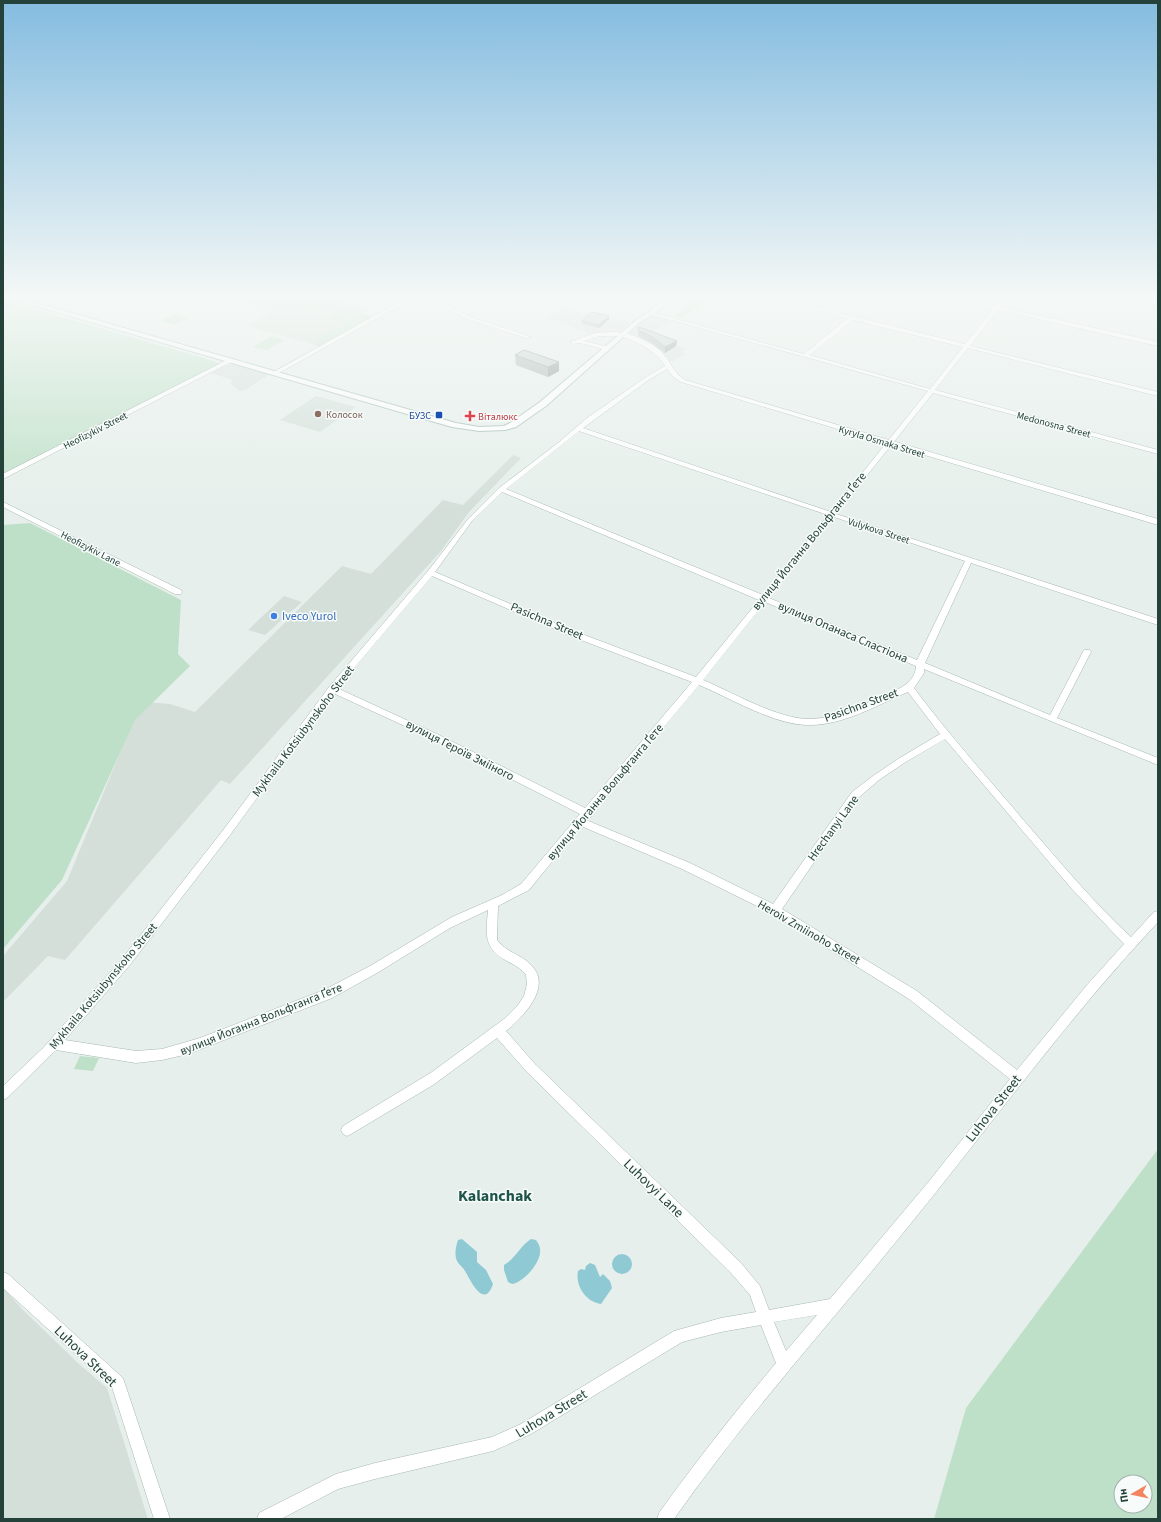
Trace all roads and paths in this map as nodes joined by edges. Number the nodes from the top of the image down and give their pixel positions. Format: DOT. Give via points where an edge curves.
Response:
graph roads {
  1 [pos="213,369"];
  2 [pos="260,369"];
  3 [pos="282,369"];
  4 [pos="582,369"];
  5 [pos="663,369"];
  6 [pos="669,369"];
  7 [pos="855,369"];
  8 [pos="948,369"];
  9 [pos="1058,369"];
  10 [pos="275,373"];
  11 [pos="931,391"];
  12 [pos="1158,394"];
  13 [pos="578,428"];
  14 [pos="889,443"];
  15 [pos="1158,452"];
  16 [pos="3,477"];
  17 [pos="501,489"];
  18 [pos="3,504"];
  19 [pos="831,514"];
  20 [pos="1158,522"];
  21 [pos="969,560"];
  22 [pos="431,573"];
  23 [pos="178,592"];
  24 [pos="763,598"];
  25 [pos="1158,622"];
  26 [pos="1087,652"];
  27 [pos="922,665"];
  28 [pos="698,680"];
  29 [pos="909,688"];
  30 [pos="332,689"];
  31 [pos="1052,719"];
  32 [pos="945,735"];
  33 [pos="1158,762"];
  34 [pos="584,818"];
  35 [pos="493,904"];
  36 [pos="775,910"];
  37 [pos="1158,915"];
  38 [pos="1130,943"];
  39 [pos="497,1030"];
  40 [pos="54,1044"];
  41 [pos="1017,1077"];
  42 [pos="3,1094"];
  43 [pos="347,1130"];
  44 [pos="3,1279"];
  45 [pos="834,1305"];
  46 [pos="765,1316"];
  47 [pos="783,1364"];
  48 [pos="162,1519"];
  49 [pos="265,1519"];
  50 [pos="665,1519"];
  1 -- 16 [label="street, Heofizykiv Street"];
  2 -- 10 [label="main road"];
  3 -- 10 [label="street"];
  4 -- 10 [label="main road" via="521,420 505,428 479,430"];
  5 -- 13 [label="street, Mykhaila Kotsiubynskoho Street"];
  6 -- 14 [label="street, Kyryla Osmaka Street" via="675,377 683,381"];
  7 -- 11 [label="street, Medonosna Street"];
  8 -- 11 [label="street, вулиця Йоганна Вольфганга Ґете"];
  9 -- 12 [label="street"];
  11 -- 14 [label="street, вулиця Йоганна Вольфганга Ґете"];
  11 -- 15 [label="street, Medonosna Street"];
  13 -- 17 [label="street, Mykhaila Kotsiubynskoho Street"];
  13 -- 19 [label="street, Vulykova Street"];
  14 -- 19 [label="street, вулиця Йоганна Вольфганга Ґете"];
  14 -- 20 [label="street, Kyryla Osmaka Street"];
  17 -- 22 [label="street, Mykhaila Kotsiubynskoho Street" via="470,520"];
  17 -- 24 [label="street, вулиця Опанаса Сластіона"];
  18 -- 23 [label="street, Heofizykiv Lane"];
  19 -- 21 [label="street, Vulykova Street"];
  19 -- 24 [label="street, вулиця Йоганна Вольфганга Ґете"];
  21 -- 25 [label="street, Vulykova Street"];
  21 -- 27 [label="street" via="921,660"];
  22 -- 28 [label="street, Pasichna Street" via="577,635"];
  22 -- 30 [label="street, Mykhaila Kotsiubynskoho Street"];
  24 -- 27 [label="street, вулиця Опанаса Сластіона"];
  24 -- 28 [label="street, вулиця Йоганна Вольфганга Ґете"];
  26 -- 31 [label="street"];
  27 -- 29 [label="street" via="920,673"];
  27 -- 31 [label="street, вулиця Опанаса Сластіона"];
  28 -- 29 [label="street, Pasichna Street" via="780,715 809,722 836,717"];
  28 -- 34 [label="street, вулиця Йоганна Вольфганга Ґете"];
  29 -- 32 [label="street, Pasichna Street"];
  30 -- 34 [label="street, вулиця Героїв Зміїного" via="436,737"];
  30 -- 40 [label="street, Mykhaila Kotsiubynskoho Street" via="228,832 135,951"];
  31 -- 33 [label="street, вулиця Опанаса Сластіона"];
  32 -- 36 [label="street, Hrechanyi Lane" via="901,761 855,795"];
  32 -- 38 [label="street, Pasichna Street" via="1109,924"];
  34 -- 35 [label="street, вулиця Йоганна Вольфганга Ґете" via="525,887"];
  34 -- 36 [label="street, Heroiv Zmiinoho Street"];
  35 -- 39 [label="street" via="493,925 490,934 492,943 498,950 524,965 531,972 533,982 523,1009"];
  35 -- 40 [label="street, вулиця Йоганна Вольфганга Ґете" via="446,925 377,968 328,994 176,1053 136,1057"];
  36 -- 41 [label="street, Heroiv Zmiinoho Street" via="913,996"];
  37 -- 38 [label="street, Luhova Street"];
  38 -- 41 [label="street, Luhova Street"];
  39 -- 43 [label="street" via="422,1086"];
  39 -- 46 [label="street, Luhovyi Lane" via="531,1068 736,1268 755,1291"];
  40 -- 42 [label="street, Mykhaila Kotsiubynskoho Street"];
  41 -- 45 [label="street, Luhova Street" via="904,1222"];
  44 -- 48 [label="street, Luhova Street" via="118,1383"];
  45 -- 46 [label="street, Luhova Street"];
  45 -- 47 [label="street, Luhova Street"];
  46 -- 47 [label="street, Luhovyi Lane"];
  46 -- 49 [label="street, Luhova Street" via="699,1329 679,1336 507,1439 375,1470 336,1482"];
  47 -- 50 [label="street, Luhova Street" via="728,1432"];
}
